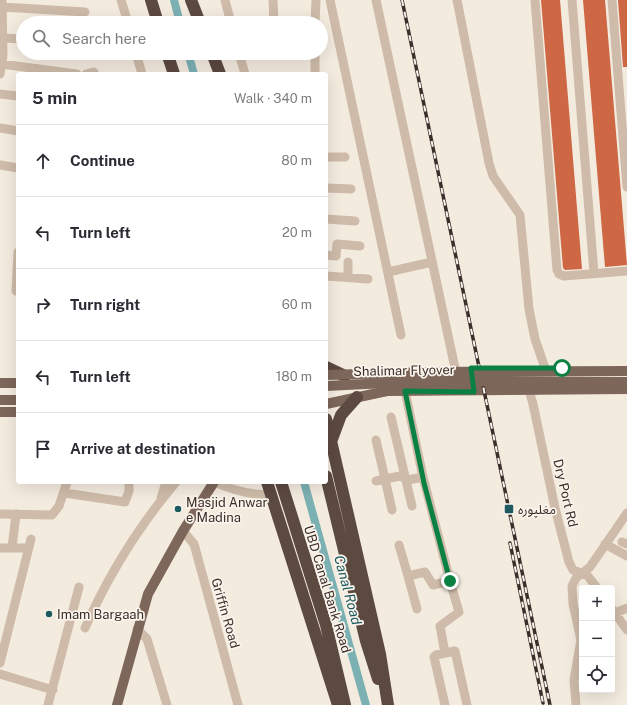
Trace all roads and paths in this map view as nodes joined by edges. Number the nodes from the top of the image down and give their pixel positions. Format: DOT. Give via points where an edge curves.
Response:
graph roads {
  1 [pos="121,0"];
  2 [pos="151,0"];
  3 [pos="191,0"];
  4 [pos="225,0"];
  5 [pos="273,0"];
  6 [pos="316,0"];
  7 [pos="330,0"];
  8 [pos="376,0"];
  9 [pos="457,0"];
  10 [pos="535,0"];
  11 [pos="572,0"];
  12 [pos="612,0"];
  13 [pos="2,3"];
  14 [pos="85,12"];
  15 [pos="1,16"];
  16 [pos="126,16"];
  17 [pos="155,16"];
  18 [pos="197,16"];
  19 [pos="229,16"];
  20 [pos="274,16"];
  21 [pos="315,16"];
  22 [pos="2,38"];
  23 [pos="16,39"];
  24 [pos="138,60"];
  25 [pos="164,60"];
  26 [pos="170,60"];
  27 [pos="207,60"];
  28 [pos="215,60"];
  29 [pos="241,60"];
  30 [pos="315,60"];
  31 [pos="1,64"];
  32 [pos="62,72"];
  33 [pos="141,72"];
  34 [pos="166,72"];
  35 [pos="173,72"];
  36 [pos="210,72"];
  37 [pos="219,72"];
  38 [pos="244,72"];
  39 [pos="314,72"];
  40 [pos="0,74"];
  41 [pos="0,94"];
  42 [pos="16,96"];
  43 [pos="0,128"];
  44 [pos="16,131"];
  45 [pos="345,156"];
  46 [pos="328,157"];
  47 [pos="0,165"];
  48 [pos="16,168"];
  49 [pos="627,187"];
  50 [pos="328,188"];
  51 [pos="351,189"];
  52 [pos="328,219"];
  53 [pos="355,221"];
  54 [pos="360,246"];
  55 [pos="328,255"];
  56 [pos="348,262"];
  57 [pos="432,262"];
  58 [pos="627,271"];
  59 [pos="388,272"];
  60 [pos="594,273"];
  61 [pos="328,276"];
  62 [pos="348,277"];
  63 [pos="368,279"];
  64 [pos="401,335"];
  65 [pos="627,367"];
  66 [pos="455,368"];
  67 [pos="471,368"];
  68 [pos="545,368"];
  69 [pos="328,370"];
  70 [pos="328,371"];
  71 [pos="627,371"];
  72 [pos="345,376"];
  73 [pos="627,382"];
  74 [pos="0,383"];
  75 [pos="16,383"];
  76 [pos="328,386"];
  77 [pos="627,389"];
  78 [pos="0,390"];
  79 [pos="16,390"];
  80 [pos="529,390"];
  81 [pos="405,391"];
  82 [pos="474,392"];
  83 [pos="357,397"];
  84 [pos="0,400"];
  85 [pos="16,400"];
  86 [pos="328,404"];
  87 [pos="0,412"];
  88 [pos="16,412"];
  89 [pos="391,417"];
  90 [pos="328,429"];
  91 [pos="376,440"];
  92 [pos="331,443"];
  93 [pos="423,477"];
  94 [pos="381,480"];
  95 [pos="406,480"];
  96 [pos="67,484"];
  97 [pos="129,484"];
  98 [pos="165,484"];
  99 [pos="174,484"];
  100 [pos="213,484"];
  101 [pos="220,484"];
  102 [pos="268,484"];
  103 [pos="282,484"];
  104 [pos="328,484"];
  105 [pos="65,493"];
  106 [pos="271,495"];
  107 [pos="160,500"];
  108 [pos="412,506"];
  109 [pos="392,510"];
  110 [pos="627,513"];
  111 [pos="0,514"];
  112 [pos="16,514"];
  113 [pos="183,531"];
  114 [pos="605,544"];
  115 [pos="399,545"];
  116 [pos="0,548"];
  117 [pos="12,548"];
  118 [pos="627,556"];
  119 [pos="583,573"];
  120 [pos="408,576"];
  121 [pos="450,581"];
  122 [pos="595,585"];
  123 [pos="79,587"];
  124 [pos="627,608"];
  125 [pos="417,609"];
  126 [pos="615,611"];
  127 [pos="615,612"];
  128 [pos="84,628"];
  129 [pos="137,630"];
  130 [pos="627,630"];
  131 [pos="445,653"];
  132 [pos="0,663"];
  133 [pos="0,674"];
  134 [pos="53,690"];
  135 [pos="48,705"];
  136 [pos="117,705"];
  137 [pos="167,705"];
  138 [pos="238,705"];
  139 [pos="338,705"];
  140 [pos="345,705"];
  141 [pos="387,705"];
  142 [pos="445,705"];
  143 [pos="467,705"];
  144 [pos="576,705"];
  1 -- 16 [label="street"];
  2 -- 17 [label="highway"];
  3 -- 18 [label="highway"];
  4 -- 19 [label="street"];
  5 -- 20 [label="street"];
  6 -- 21 [label="street"];
  7 -- 59 [label="street"];
  8 -- 57 [label="street"];
  9 -- 68 [label="street" via="489,163 493,176 520,215 529,309 535,339"];
  10 -- 60 [label="street" via="557,270 564,276"];
  11 -- 60 [label="street"];
  12 -- 49 [label="street"];
  13 -- 14 [label="street"];
  13 -- 15 [label="street"];
  15 -- 22 [label="street"];
  22 -- 23 [label="street"];
  22 -- 31 [label="street"];
  24 -- 33 [label="street"];
  25 -- 34 [label="highway"];
  26 -- 35 [label="highway"];
  27 -- 36 [label="highway"];
  28 -- 37 [label="highway"];
  29 -- 38 [label="street"];
  30 -- 39 [label="street"];
  31 -- 32 [label="street"];
  31 -- 40 [label="street"];
  41 -- 42 [label="street"];
  43 -- 44 [label="street"];
  45 -- 46 [label="street"];
  47 -- 48 [label="street"];
  50 -- 51 [label="street"];
  52 -- 53 [label="street"];
  54 -- 55 [label="street" via="337,244 336,256"];
  56 -- 62 [label="street"];
  57 -- 59 [label="street"];
  57 -- 66 [label="street"];
  58 -- 60 [label="street"];
  59 -- 64 [label="street"];
  61 -- 62 [label="street"];
  62 -- 63 [label="street"];
  65 -- 68 [label="main road"];
  66 -- 67 [label="main road"];
  66 -- 72 [label="main road"];
  67 -- 68 [label="main road"];
  67 -- 82 [label="main road"];
  69 -- 71 [label="main road, Shalimar Flyover, bridge"];
  70 -- 72 [label="highway"];
  73 -- 76 [label="main road, Shalimar Flyover, bridge" via="426,382"];
  74 -- 75 [label="main road"];
  77 -- 80 [label="main road"];
  78 -- 79 [label="main road"];
  80 -- 82 [label="main road"];
  80 -- 119 [label="street, Dry Port Rd" via="569,562 573,570"];
  81 -- 82 [label="main road"];
  81 -- 83 [label="main road" via="387,391"];
  81 -- 93 [label="street"];
  83 -- 86 [label="main road"];
  83 -- 92 [label="highway" via="341,415"];
  84 -- 85 [label="main road"];
  87 -- 88 [label="main road"];
  89 -- 95 [label="street"];
  90 -- 92 [label="highway"];
  91 -- 94 [label="street"];
  92 -- 141 [label="highway" via="380,654"];
  93 -- 95 [label="street"];
  93 -- 121 [label="street"];
  94 -- 95 [label="street" via="400,476"];
  94 -- 109 [label="street"];
  95 -- 108 [label="street"];
  96 -- 105 [label="street"];
  97 -- 105 [label="street" via="125,502"];
  98 -- 107 [label="street"];
  99 -- 107 [label="street"];
  100 -- 113 [label="main road"];
  101 -- 106 [label="street" via="244,492"];
  102 -- 106 [label="highway"];
  103 -- 140 [label="highway, UBD Canal Bank Road" via="326,625"];
  104 -- 141 [label="highway" via="366,641"];
  105 -- 112 [label="street" via="52,515"];
  106 -- 139 [label="highway"];
  107 -- 128 [label="street" via="131,543"];
  110 -- 114 [label="street"];
  111 -- 112 [label="street"];
  112 -- 117 [label="street"];
  113 -- 129 [label="main road" via="148,594"];
  113 -- 138 [label="street, Griffin Road" via="194,544"];
  114 -- 118 [label="street"];
  114 -- 119 [label="street"];
  115 -- 120 [label="street"];
  116 -- 117 [label="street"];
  117 -- 132 [label="street" via="30,544"];
  119 -- 122 [label="street, Dry Port Rd"];
  119 -- 144 [label="street" via="574,580 572,586 573,604 582,640 574,680"];
  120 -- 121 [label="street" via="425,572 433,586"];
  120 -- 125 [label="street"];
  121 -- 131 [label="street" via="459,612 440,626"];
  123 -- 134 [label="street"];
  124 -- 126 [label="street"];
  127 -- 130 [label="street"];
  129 -- 136 [label="main road"];
  129 -- 137 [label="street" via="148,639"];
  131 -- 142 [label="street" via="434,657"];
  131 -- 143 [label="street" via="456,651"];
  133 -- 134 [label="street"];
  134 -- 135 [label="street"];
}
